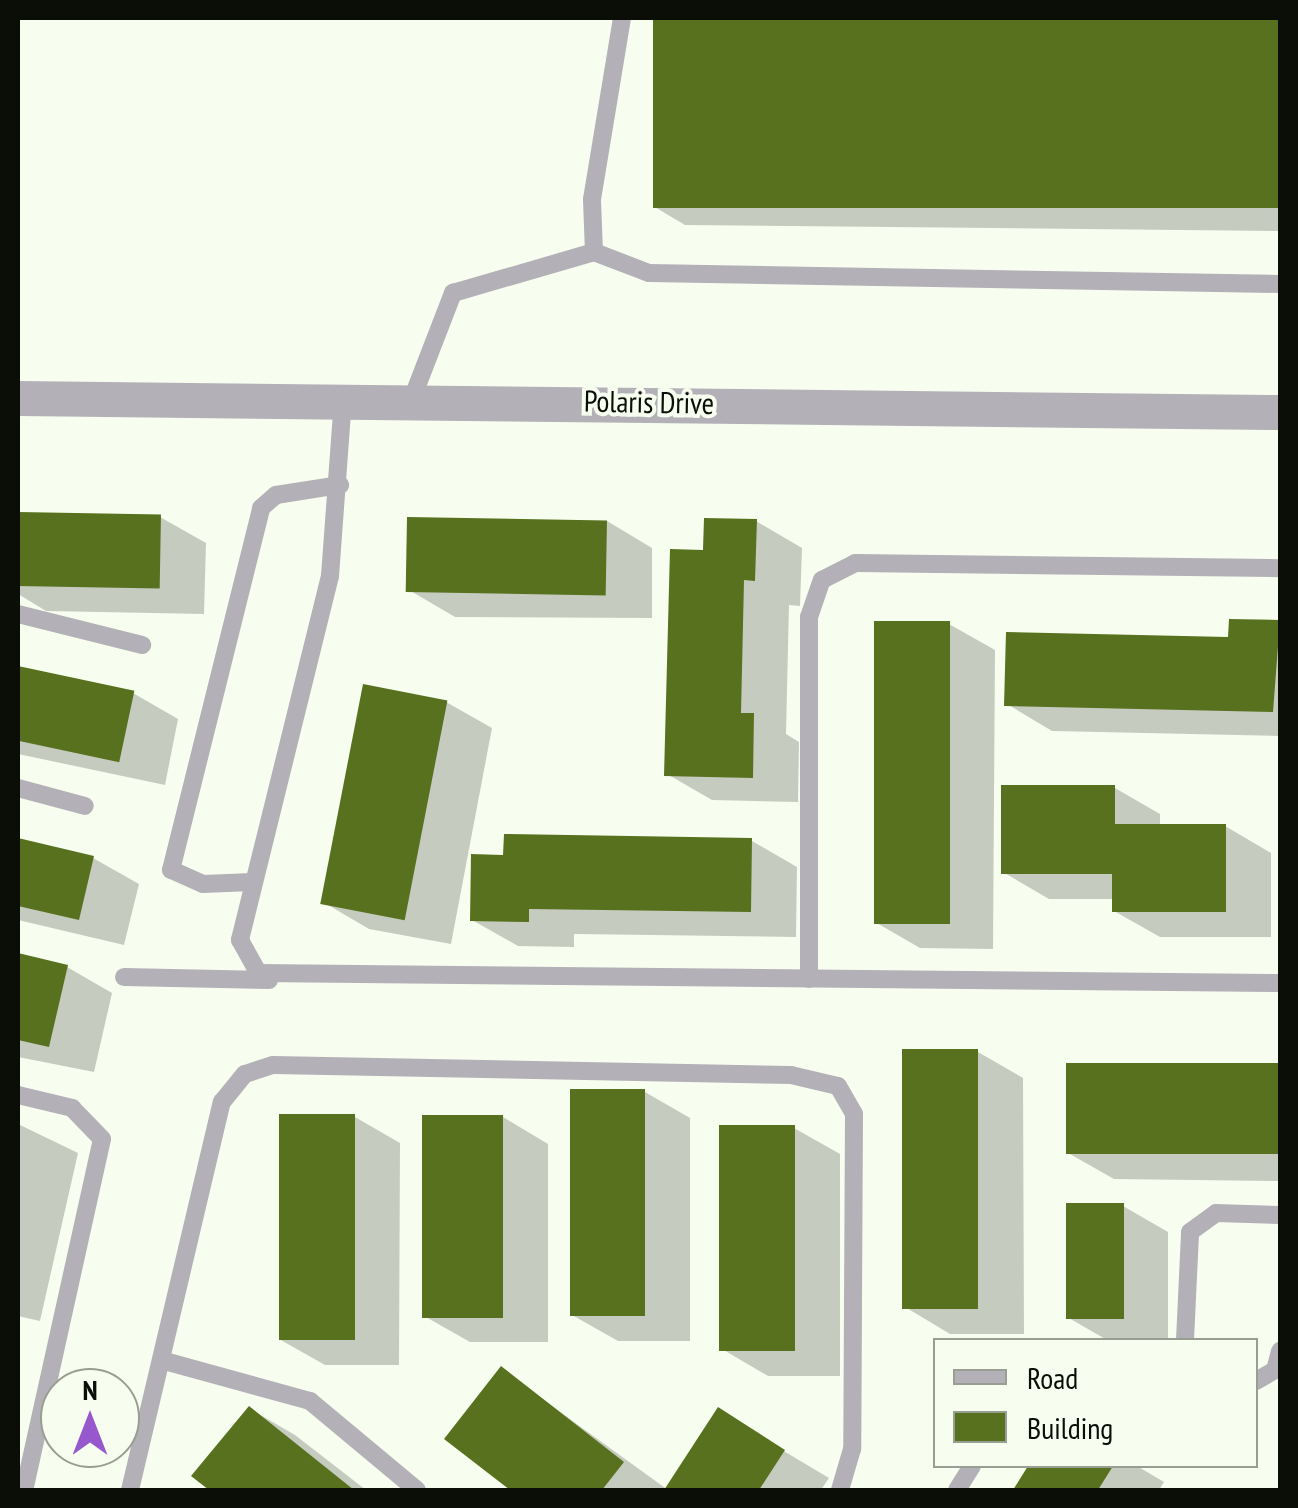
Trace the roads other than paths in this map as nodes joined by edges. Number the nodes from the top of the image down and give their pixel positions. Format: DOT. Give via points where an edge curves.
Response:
graph roads {
  1 [pos="622,18"];
  2 [pos="594,252"];
  3 [pos="1280,284"];
  4 [pos="18,398"];
  5 [pos="343,399"];
  6 [pos="412,399"];
  7 [pos="1280,412"];
  8 [pos="340,485"];
  9 [pos="1280,568"];
  10 [pos="18,614"];
  11 [pos="142,645"];
  12 [pos="18,788"];
  13 [pos="86,806"];
  14 [pos="252,882"];
  15 [pos="124,978"];
  16 [pos="809,979"];
  17 [pos="274,980"];
  18 [pos="1280,984"];
  19 [pos="18,1095"];
  20 [pos="1280,1215"];
  21 [pos="1185,1338"];
  22 [pos="1280,1351"];
  23 [pos="161,1360"];
  24 [pos="1258,1380"];
  25 [pos="971,1468"];
  26 [pos="24,1490"];
  27 [pos="130,1490"];
  28 [pos="416,1490"];
  29 [pos="840,1490"];
  30 [pos="957,1490"];
  1 -- 2 [label="lane" via="592,200"];
  2 -- 3 [label="lane" via="649,272"];
  2 -- 6 [label="lane" via="453,293"];
  4 -- 5 [label="street, Polaris Drive"];
  5 -- 6 [label="street, Polaris Drive"];
  5 -- 8 [label="lane"];
  6 -- 7 [label="street, Polaris Drive"];
  8 -- 14 [label="lane" via="330,576"];
  8 -- 14 [label="lane" via="276,495 261,508 171,870 203,884"];
  9 -- 16 [label="lane" via="855,563 822,580 810,617"];
  10 -- 11 [label="lane"];
  12 -- 13 [label="lane"];
  14 -- 17 [label="lane" via="240,940 246,959"];
  15 -- 17 [label="lane"];
  16 -- 17 [label="lane"];
  16 -- 18 [label="lane"];
  19 -- 26 [label="lane" via="72,1108 102,1139"];
  20 -- 21 [label="lane" via="1216,1213 1190,1232"];
  22 -- 24 [label="lane" via="1274,1370"];
  23 -- 27 [label="lane"];
  23 -- 28 [label="lane" via="310,1402"];
  23 -- 29 [label="lane" via="222,1102 246,1074 272,1065 816,1077 838,1086 854,1114 852,1449"];
  25 -- 30 [label="lane"];
}
